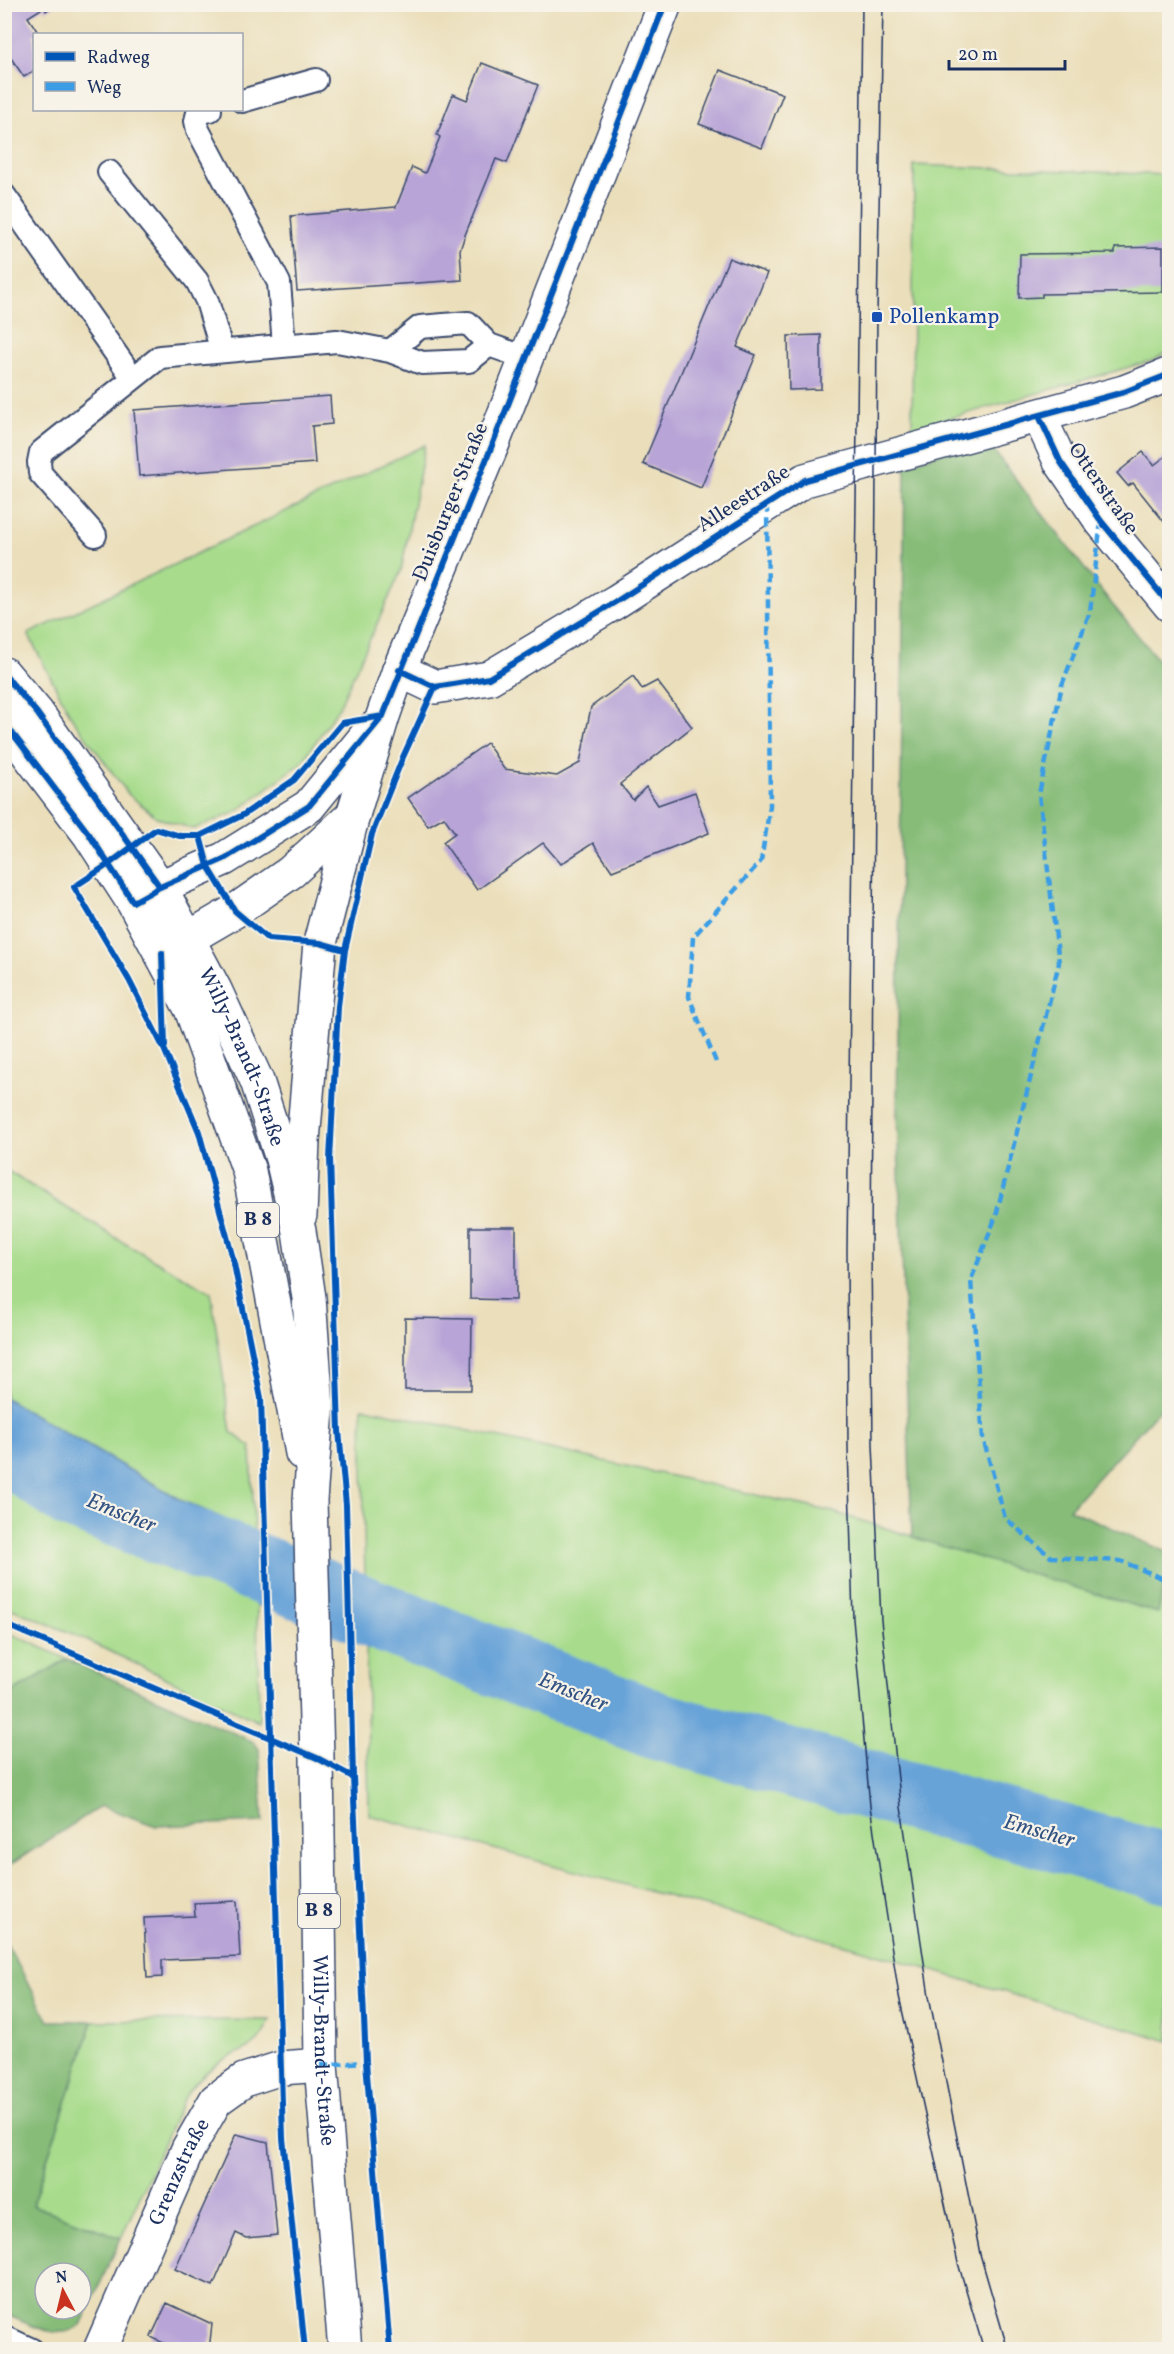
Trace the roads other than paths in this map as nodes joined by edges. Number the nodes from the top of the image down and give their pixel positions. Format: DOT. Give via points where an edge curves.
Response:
graph roads {
  1 [pos="665,4"];
  2 [pos="316,80"];
  3 [pos="243,101"];
  4 [pos="206,111"];
  5 [pos="109,171"];
  6 [pos="4,195"];
  7 [pos="284,345"];
  8 [pos="489,345"];
  9 [pos="222,351"];
  10 [pos="390,351"];
  11 [pos="526,358"];
  12 [pos="1170,374"];
  13 [pos="133,378"];
  14 [pos="1040,416"];
  15 [pos="95,535"];
  16 [pos="1170,604"];
  17 [pos="399,670"];
  18 [pos="4,674"];
  19 [pos="382,716"];
  20 [pos="4,722"];
  21 [pos="352,815"];
  22 [pos="147,895"];
  23 [pos="175,945"];
  24 [pos="299,1232"];
  25 [pos="310,1500"];
  26 [pos="321,2065"];
  27 [pos="4,2337"];
  28 [pos="32,2349"];
  29 [pos="100,2349"];
  30 [pos="345,2349"];
  1 -- 11 [label="street, Duisburger Straße"];
  2 -- 3 [label="lane"];
  4 -- 7 [label="lane" via="198,113 198,130 279,283"];
  5 -- 9 [label="lane" via="196,281 207,301"];
  6 -- 13 [label="lane"];
  7 -- 9 [label="lane"];
  7 -- 10 [label="lane" via="337,341"];
  8 -- 10 [label="lane" via="469,361 422,363"];
  8 -- 10 [label="lane" via="468,323 420,327"];
  8 -- 11 [label="lane"];
  9 -- 13 [label="lane" via="160,357"];
  11 -- 17 [label="street, Duisburger Straße"];
  12 -- 14 [label="street, Alleestraße"];
  13 -- 15 [label="lane" via="41,452 40,472"];
  14 -- 16 [label="street, Otterstraße" via="1060,461 1101,521"];
  14 -- 17 [label="street, Alleestraße" via="805,480 489,678 435,687"];
  17 -- 19 [label="street, Duisburger Straße"];
  18 -- 22 [label="street, Willy-Brandt-Straße / B 8" via="37,713"];
  19 -- 21 [label="street, Duisburger Straße"];
  19 -- 22 [label="street, Duisburger Straße" via="309,806 224,859"];
  20 -- 22 [label="street, Willy-Brandt-Straße / B 8" via="89,834"];
  21 -- 23 [label="street" via="291,872 235,911"];
  21 -- 24 [label="street, Duisburger Straße" via="317,964"];
  22 -- 23 [label="street, Willy-Brandt-Straße / B 8"];
  23 -- 24 [label="street, Willy-Brandt-Straße / B 8" via="215,990 256,1081 282,1160"];
  23 -- 25 [label="street, Willy-Brandt-Straße / B 8" via="192,1009 249,1171"];
  24 -- 25 [label="street, Willy-Brandt-Straße / B 8" via="309,1298 317,1409"];
  25 -- 26 [label="street, Willy-Brandt-Straße / B 8"];
  26 -- 29 [label="street, Grenzstraße" via="281,2068 244,2080 216,2100 188,2149"];
  26 -- 30 [label="street, Willy-Brandt-Straße / B 8"];
  27 -- 28 [label="lane"];
}
